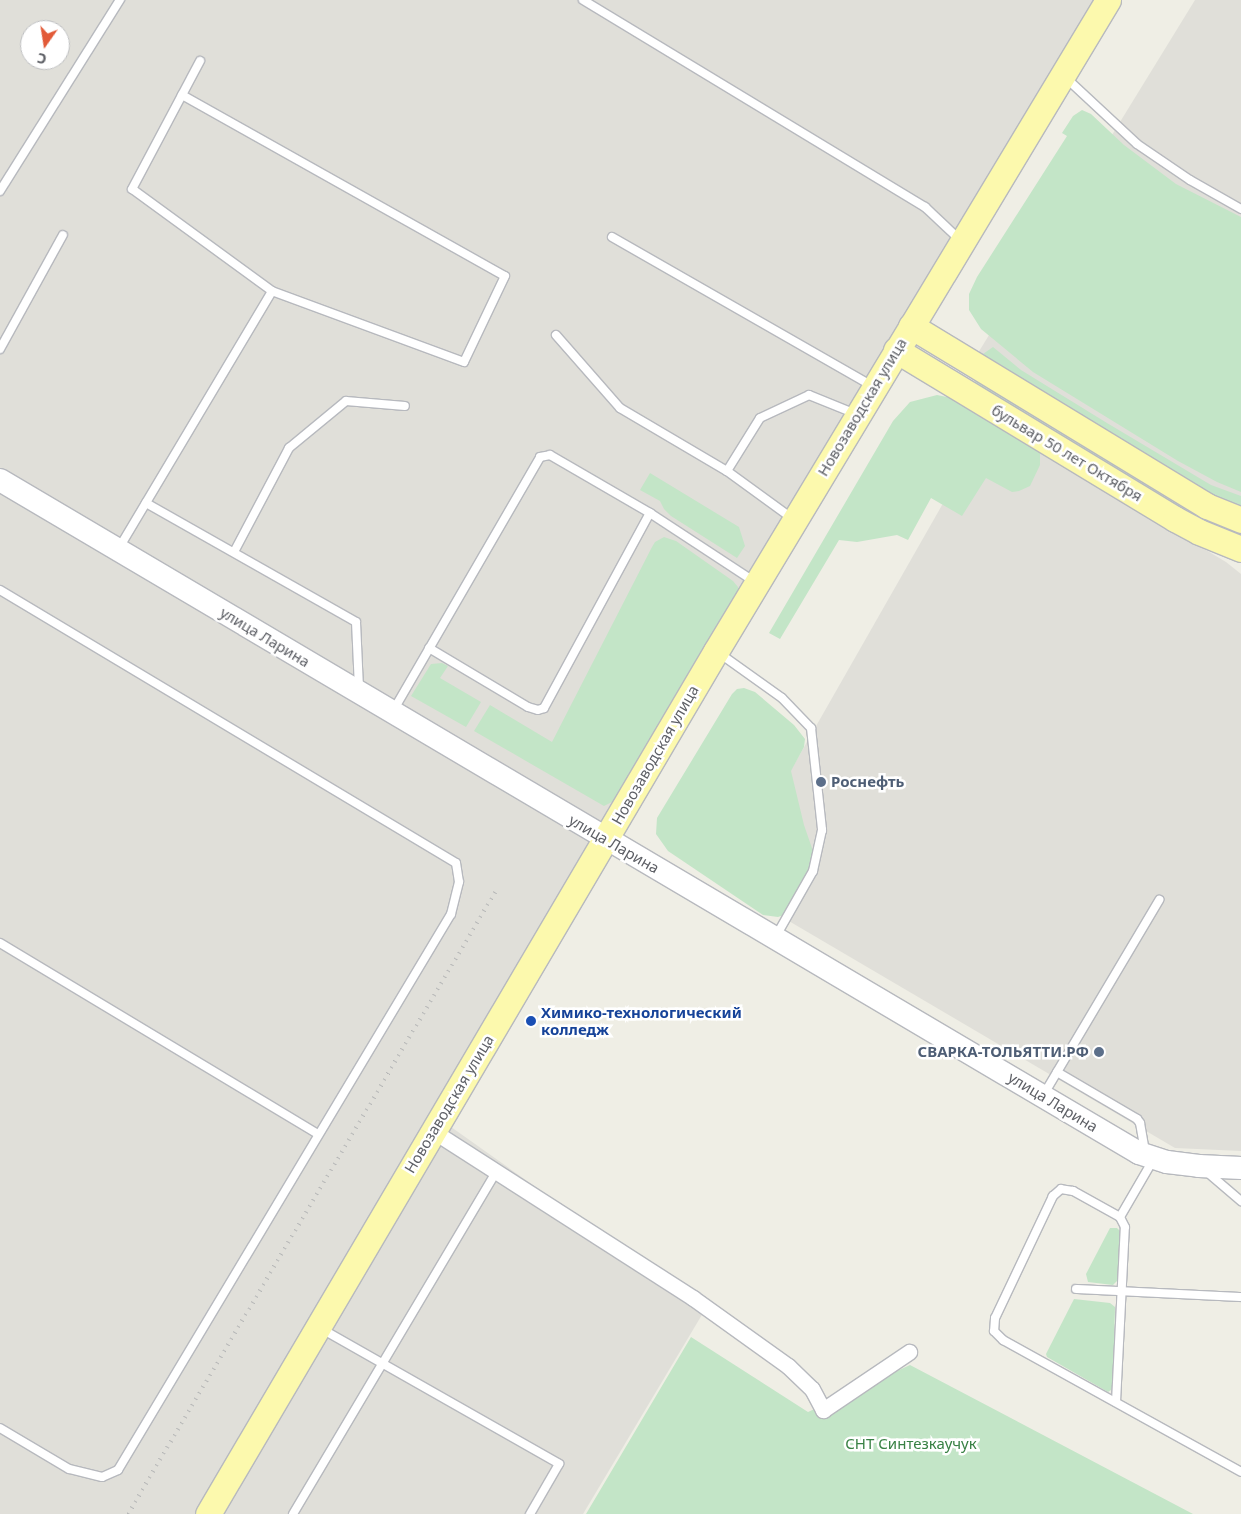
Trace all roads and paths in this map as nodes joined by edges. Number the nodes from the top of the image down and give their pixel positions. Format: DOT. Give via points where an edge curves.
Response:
graph roads {
  1 [pos="120,0"];
  2 [pos="583,0"];
  3 [pos="1108,0"];
  4 [pos="200,61"];
  5 [pos="1063,76"];
  6 [pos="182,95"];
  7 [pos="0,191"];
  8 [pos="1241,209"];
  9 [pos="63,235"];
  10 [pos="612,236"];
  11 [pos="963,242"];
  12 [pos="272,291"];
  13 [pos="911,326"];
  14 [pos="556,334"];
  15 [pos="0,349"];
  16 [pos="896,350"];
  17 [pos="981,369"];
  18 [pos="874,387"];
  19 [pos="965,391"];
  20 [pos="405,406"];
  21 [pos="858,414"];
  22 [pos="727,471"];
  23 [pos="0,480"];
  24 [pos="146,503"];
  25 [pos="650,513"];
  26 [pos="794,520"];
  27 [pos="1241,520"];
  28 [pos="1241,549"];
  29 [pos="118,550"];
  30 [pos="234,552"];
  31 [pos="756,584"];
  32 [pos="0,590"];
  33 [pos="429,648"];
  34 [pos="716,651"];
  35 [pos="359,693"];
  36 [pos="392,712"];
  37 [pos="606,840"];
  38 [pos="1159,900"];
  39 [pos="775,938"];
  40 [pos="0,943"];
  41 [pos="1057,1072"];
  42 [pos="1043,1096"];
  43 [pos="433,1130"];
  44 [pos="318,1134"];
  45 [pos="1150,1157"];
  46 [pos="1199,1166"];
  47 [pos="1241,1168"];
  48 [pos="497,1171"];
  49 [pos="1241,1201"];
  50 [pos="1120,1217"];
  51 [pos="1076,1288"];
  52 [pos="1122,1291"];
  53 [pos="1241,1297"];
  54 [pos="318,1327"];
  55 [pos="909,1352"];
  56 [pos="382,1363"];
  57 [pos="1116,1402"];
  58 [pos="0,1428"];
  59 [pos="1241,1472"];
  60 [pos="208,1514"];
  61 [pos="293,1514"];
  62 [pos="530,1514"];
  1 -- 7 [label="lane"];
  2 -- 11 [label="lane" via="925,207"];
  3 -- 5 [label="main road, Новозаводская улица"];
  4 -- 6 [label="lane"];
  5 -- 8 [label="lane" via="1137,144"];
  5 -- 11 [label="main road, Новозаводская улица"];
  6 -- 12 [label="lane" via="132,188"];
  6 -- 12 [label="lane" via="505,276 464,362"];
  9 -- 15 [label="lane"];
  10 -- 18 [label="lane"];
  11 -- 13 [label="main road, Новозаводская улица"];
  12 -- 24 [label="lane"];
  13 -- 16 [label="main road, Новозаводская улица"];
  13 -- 17 [label="main road, бульвар 50 лет Октября"];
  14 -- 22 [label="lane" via="620,408"];
  16 -- 18 [label="main road, Новозаводская улица"];
  16 -- 19 [label="main road, бульвар 50 лет Октября"];
  17 -- 19 [label="main road" via="971,368 961,376"];
  17 -- 27 [label="main road, бульвар 50 лет Октября" via="1207,506"];
  18 -- 21 [label="main road, Новозаводская улица"];
  19 -- 28 [label="main road, бульвар 50 лет Октября" via="1176,519"];
  20 -- 30 [label="lane" via="346,401 289,448"];
  21 -- 22 [label="lane" via="809,395 760,418"];
  21 -- 26 [label="main road, Новозаводская улица"];
  22 -- 26 [label="lane"];
  23 -- 29 [label="main road, улица Ларина"];
  24 -- 29 [label="lane"];
  24 -- 30 [label="lane"];
  25 -- 31 [label="lane"];
  25 -- 33 [label="lane" via="550,455 543,455"];
  25 -- 33 [label="lane" via="544,708 528,707"];
  26 -- 31 [label="main road, Новозаводская улица"];
  29 -- 35 [label="main road, улица Ларина"];
  30 -- 35 [label="lane" via="356,622"];
  31 -- 34 [label="main road, Новозаводская улица"];
  32 -- 44 [label="lane" via="456,863 459,882 451,914"];
  33 -- 36 [label="lane"];
  34 -- 37 [label="main road, Новозаводская улица"];
  34 -- 39 [label="lane" via="782,698 811,728 822,830 813,871"];
  35 -- 36 [label="main road, улица Ларина"];
  36 -- 37 [label="main road, улица Ларина"];
  37 -- 39 [label="main road, улица Ларина"];
  37 -- 43 [label="main road, Новозаводская улица"];
  38 -- 41 [label="lane"];
  39 -- 42 [label="main road, улица Ларина"];
  40 -- 44 [label="lane"];
  41 -- 42 [label="lane"];
  41 -- 45 [label="lane" via="1136,1119"];
  42 -- 45 [label="main road, улица Ларина"];
  43 -- 48 [label="street"];
  43 -- 54 [label="main road, Новозаводская улица"];
  44 -- 58 [label="lane" via="118,1470 102,1477 69,1469"];
  45 -- 46 [label="main road, улица Ларина"];
  45 -- 50 [label="lane"];
  46 -- 47 [label="main road, улица Ларина"];
  46 -- 49 [label="lane"];
  48 -- 55 [label="street" via="693,1298 788,1366 812,1388 823,1410"];
  48 -- 56 [label="lane"];
  50 -- 52 [label="lane" via="1126,1232"];
  50 -- 57 [label="lane" via="1073,1191 1057,1190 994,1326 994,1331 1003,1340"];
  51 -- 52 [label="lane"];
  52 -- 53 [label="lane"];
  52 -- 57 [label="lane"];
  54 -- 56 [label="lane"];
  54 -- 60 [label="main road, Новозаводская улица"];
  56 -- 61 [label="lane"];
  56 -- 62 [label="lane" via="559,1464"];
  57 -- 59 [label="lane"];
}
